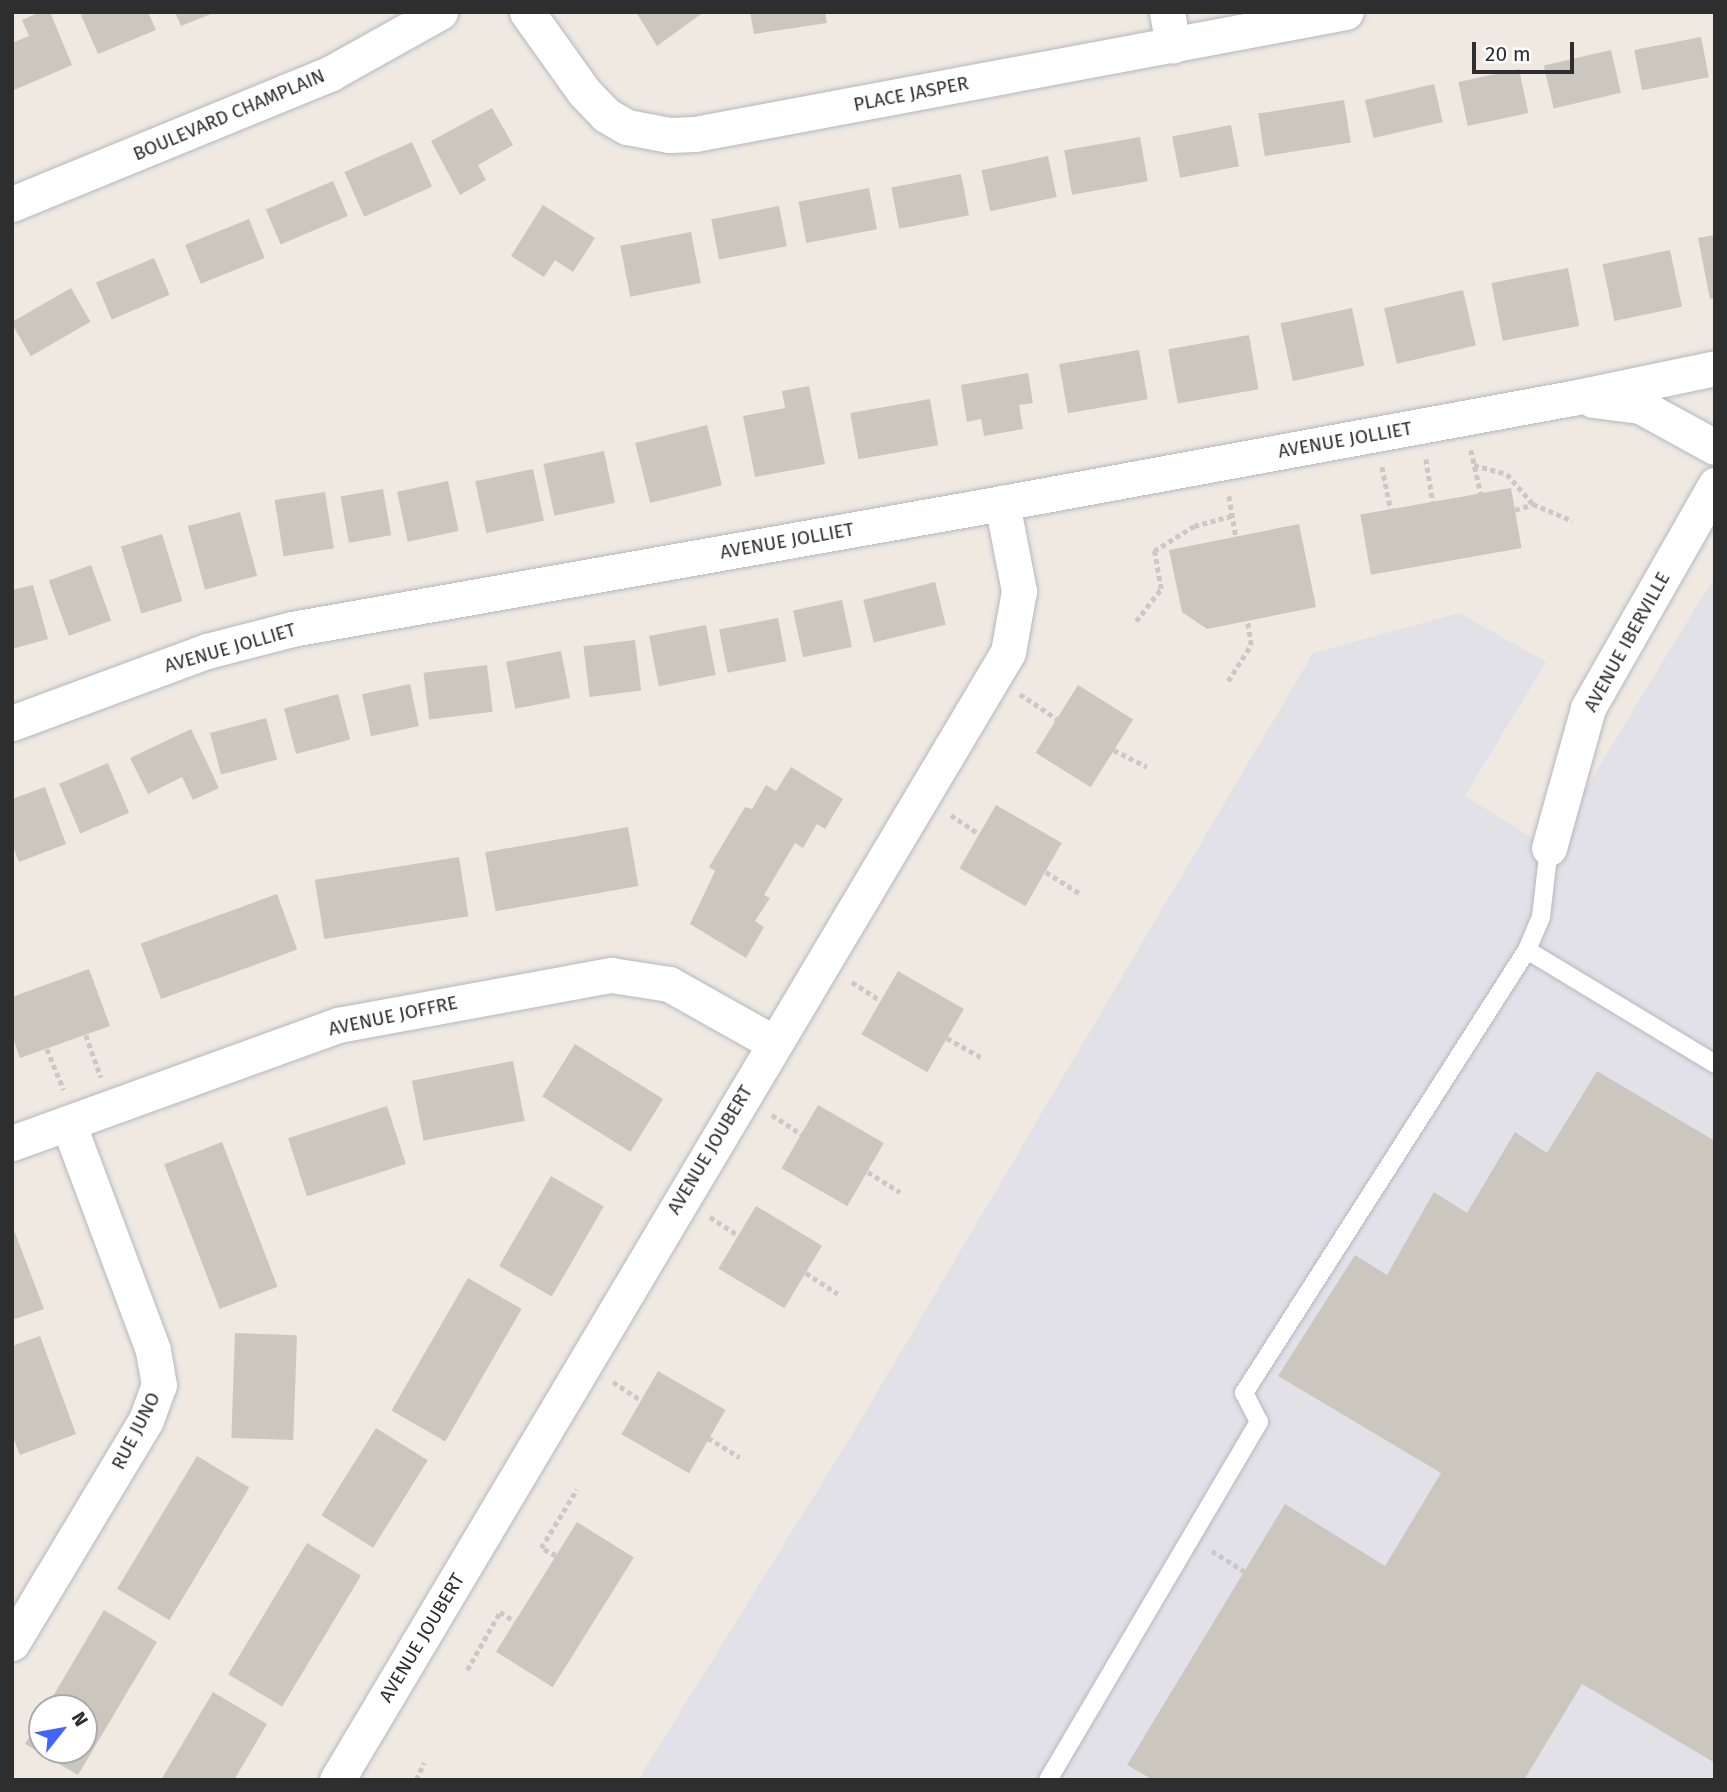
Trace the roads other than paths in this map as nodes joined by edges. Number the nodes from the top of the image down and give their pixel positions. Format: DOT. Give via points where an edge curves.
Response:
graph roads {
  1 [pos="440,12"];
  2 [pos="527,12"];
  3 [pos="1346,12"];
  4 [pos="1170,29"];
  5 [pos="12,205"];
  6 [pos="1715,368"];
  7 [pos="1572,398"];
  8 [pos="1715,447"];
  9 [pos="1715,485"];
  10 [pos="1002,503"];
  11 [pos="12,723"];
  12 [pos="1549,848"];
  13 [pos="1527,950"];
  14 [pos="774,1043"];
  15 [pos="1715,1064"];
  16 [pos="71,1121"];
  17 [pos="12,1143"];
  18 [pos="12,1643"];
  19 [pos="337,1780"];
  20 [pos="1048,1780"];
  1 -- 5 [label="street, BOULEVARD CHAMPLAIN" via="331,73"];
  2 -- 4 [label="street, PLACE JASPER" via="606,115 627,127 669,135"];
  3 -- 4 [label="street, PLACE JASPER"];
  6 -- 7 [label="street, AVENUE JOLLIET"];
  7 -- 8 [label="street, AVENUE JOLLIET" via="1640,406"];
  7 -- 10 [label="street, AVENUE JOLLIET"];
  9 -- 12 [label="street, AVENUE IBERVILLE" via="1588,708"];
  10 -- 11 [label="street, AVENUE JOLLIET" via="281,631 207,651"];
  10 -- 14 [label="street, AVENUE JOUBERT" via="1019,599 1015,632 995,677"];
  12 -- 13 [label="lane" via="1541,917"];
  13 -- 15 [label="lane"];
  13 -- 20 [label="lane" via="1244,1393 1259,1422"];
  14 -- 16 [label="street, AVENUE JOFFRE" via="669,984 611,975 338,1025"];
  14 -- 19 [label="street, AVENUE JOUBERT"];
  16 -- 17 [label="street, AVENUE JOFFRE"];
  16 -- 18 [label="street, RUE JUNO" via="153,1350 159,1385 146,1420"];
}
